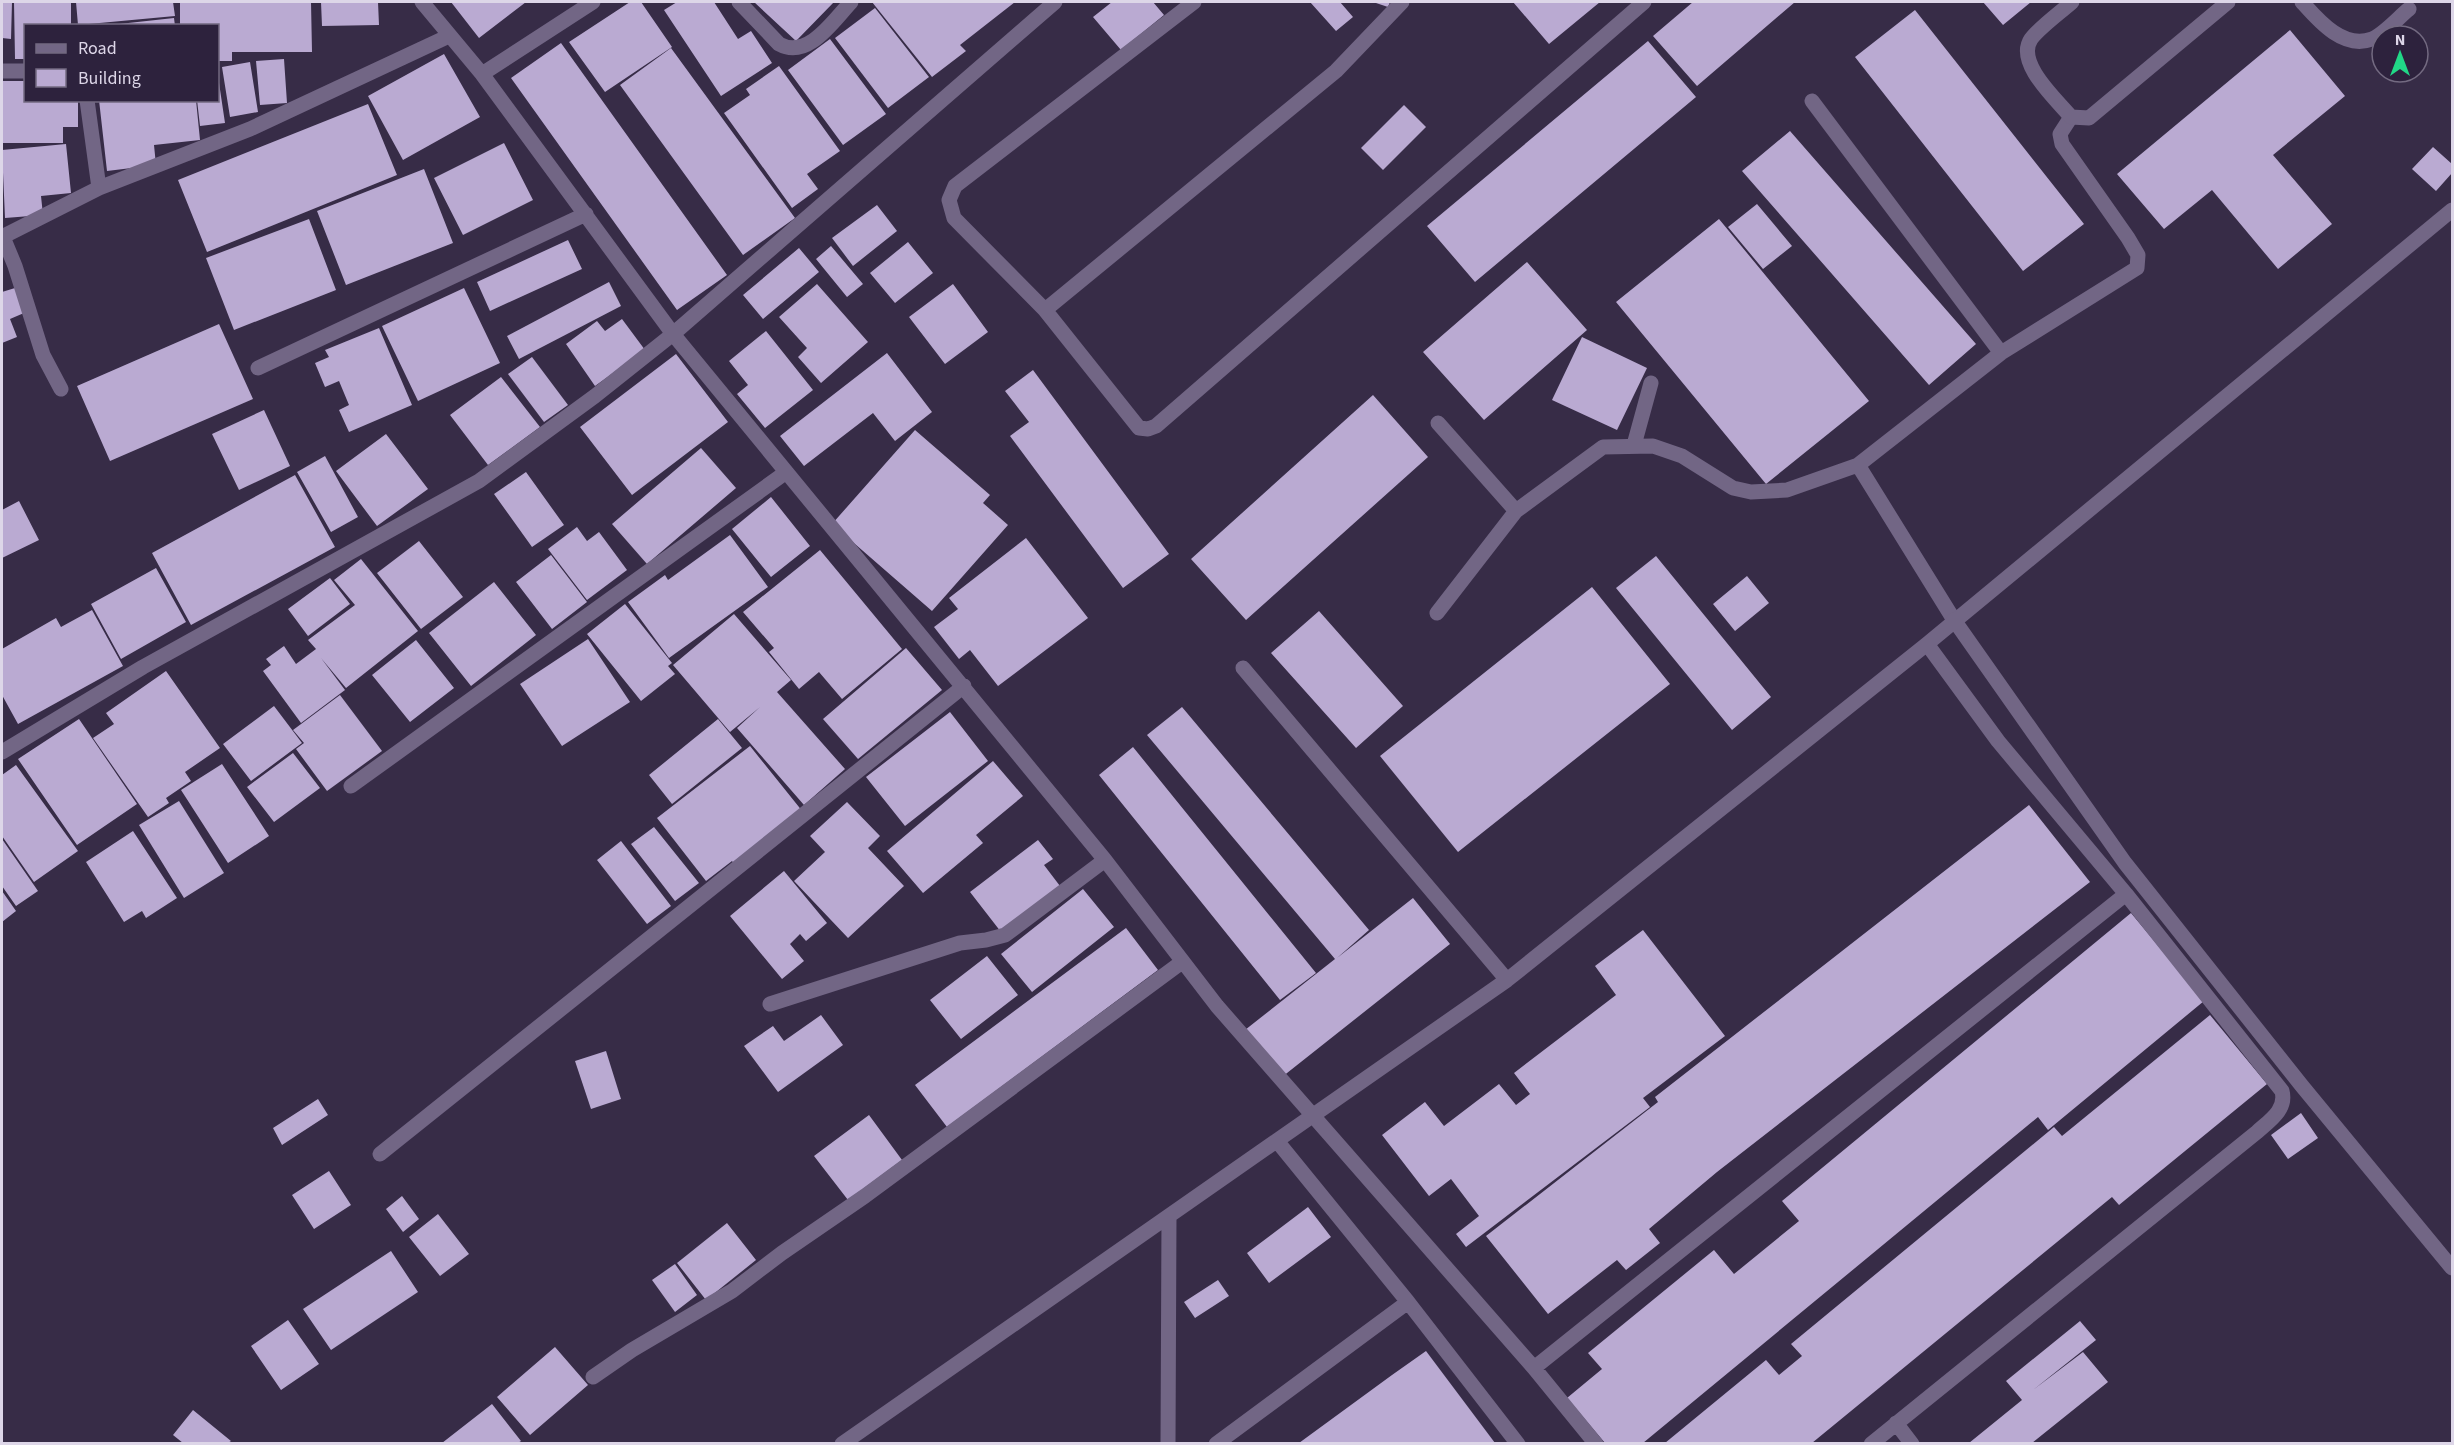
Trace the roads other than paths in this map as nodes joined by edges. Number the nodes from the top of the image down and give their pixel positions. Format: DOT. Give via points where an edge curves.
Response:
graph roads {
  1 [pos="422,2"];
  2 [pos="593,2"];
  3 [pos="739,2"];
  4 [pos="851,2"];
  5 [pos="1055,2"];
  6 [pos="1194,2"];
  7 [pos="1402,2"];
  8 [pos="1644,2"];
  9 [pos="2072,2"];
  10 [pos="2228,2"];
  11 [pos="2302,2"];
  12 [pos="2409,4"];
  13 [pos="449,36"];
  14 [pos="2,71"];
  15 [pos="24,71"];
  16 [pos="482,74"];
  17 [pos="1812,101"];
  18 [pos="87,102"];
  19 [pos="2071,117"];
  20 [pos="99,188"];
  21 [pos="2452,210"];
  22 [pos="586,214"];
  23 [pos="2,237"];
  24 [pos="1045,310"];
  25 [pos="673,334"];
  26 [pos="2001,353"];
  27 [pos="258,368"];
  28 [pos="1651,383"];
  29 [pos="61,389"];
  30 [pos="1438,423"];
  31 [pos="1634,445"];
  32 [pos="1858,465"];
  33 [pos="785,473"];
  34 [pos="1516,511"];
  35 [pos="1437,613"];
  36 [pos="1954,620"];
  37 [pos="1927,644"];
  38 [pos="1243,668"];
  39 [pos="964,686"];
  40 [pos="2,752"];
  41 [pos="351,786"];
  42 [pos="1105,860"];
  43 [pos="2126,894"];
  44 [pos="1182,962"];
  45 [pos="1507,980"];
  46 [pos="770,1004"];
  47 [pos="1314,1115"];
  48 [pos="1277,1141"];
  49 [pos="380,1154"];
  50 [pos="1169,1216"];
  51 [pos="2452,1268"];
  52 [pos="1408,1302"];
  53 [pos="1534,1368"];
  54 [pos="594,1377"];
  55 [pos="1896,1423"];
  56 [pos="842,1443"];
  57 [pos="1168,1443"];
  58 [pos="1216,1443"];
  59 [pos="1518,1443"];
  60 [pos="1596,1443"];
  61 [pos="1871,1443"];
  62 [pos="1912,1443"];
  1 -- 13 [label="street"];
  2 -- 16 [label="street"];
  3 -- 4 [label="street" via="778,44 795,49 809,45"];
  5 -- 25 [label="street"];
  6 -- 24 [label="street" via="954,186 949,200 954,218"];
  7 -- 24 [label="street" via="1336,71"];
  8 -- 24 [label="street" via="1156,426 1139,428"];
  9 -- 19 [label="street" via="2031,39 2028,48 2031,69"];
  10 -- 19 [label="street" via="2089,118"];
  11 -- 12 [label="street" via="2321,23 2341,37 2355,40 2373,39"];
  13 -- 16 [label="street"];
  13 -- 20 [label="street" via="250,129"];
  14 -- 15 [label="street"];
  16 -- 22 [label="street"];
  17 -- 26 [label="street"];
  18 -- 20 [label="street"];
  19 -- 26 [label="street" via="2060,134 2062,144 2128,238 2138,255 2137,268"];
  20 -- 23 [label="street"];
  21 -- 36 [label="street"];
  22 -- 25 [label="street"];
  22 -- 27 [label="street"];
  23 -- 29 [label="street" via="44,355"];
  25 -- 33 [label="street"];
  25 -- 40 [label="street" via="596,396 478,481 143,667"];
  26 -- 32 [label="street"];
  28 -- 31 [label="street"];
  30 -- 34 [label="street"];
  31 -- 32 [label="street" via="1653,446 1682,456 1733,488 1751,492 1787,490"];
  31 -- 34 [label="street" via="1603,447"];
  32 -- 36 [label="street"];
  33 -- 39 [label="street"];
  33 -- 41 [label="street"];
  34 -- 35 [label="street"];
  36 -- 37 [label="street"];
  36 -- 51 [label="street" via="2125,863"];
  37 -- 43 [label="street" via="1998,741"];
  37 -- 45 [label="street"];
  38 -- 45 [label="street"];
  39 -- 42 [label="street"];
  39 -- 49 [label="street"];
  42 -- 44 [label="street"];
  42 -- 46 [label="street" via="1005,935 960,943"];
  43 -- 53 [label="street"];
  43 -- 55 [label="street" via="2282,1091 2282,1103 2278,1112 2248,1140"];
  44 -- 47 [label="street"];
  44 -- 54 [label="street" via="732,1291"];
  45 -- 47 [label="street"];
  47 -- 48 [label="street"];
  47 -- 53 [label="street"];
  48 -- 50 [label="street"];
  48 -- 52 [label="street"];
  50 -- 56 [label="street"];
  50 -- 57 [label="street"];
  52 -- 58 [label="street"];
  52 -- 59 [label="street"];
  53 -- 60 [label="street"];
  55 -- 61 [label="street"];
  55 -- 62 [label="street"];
}
